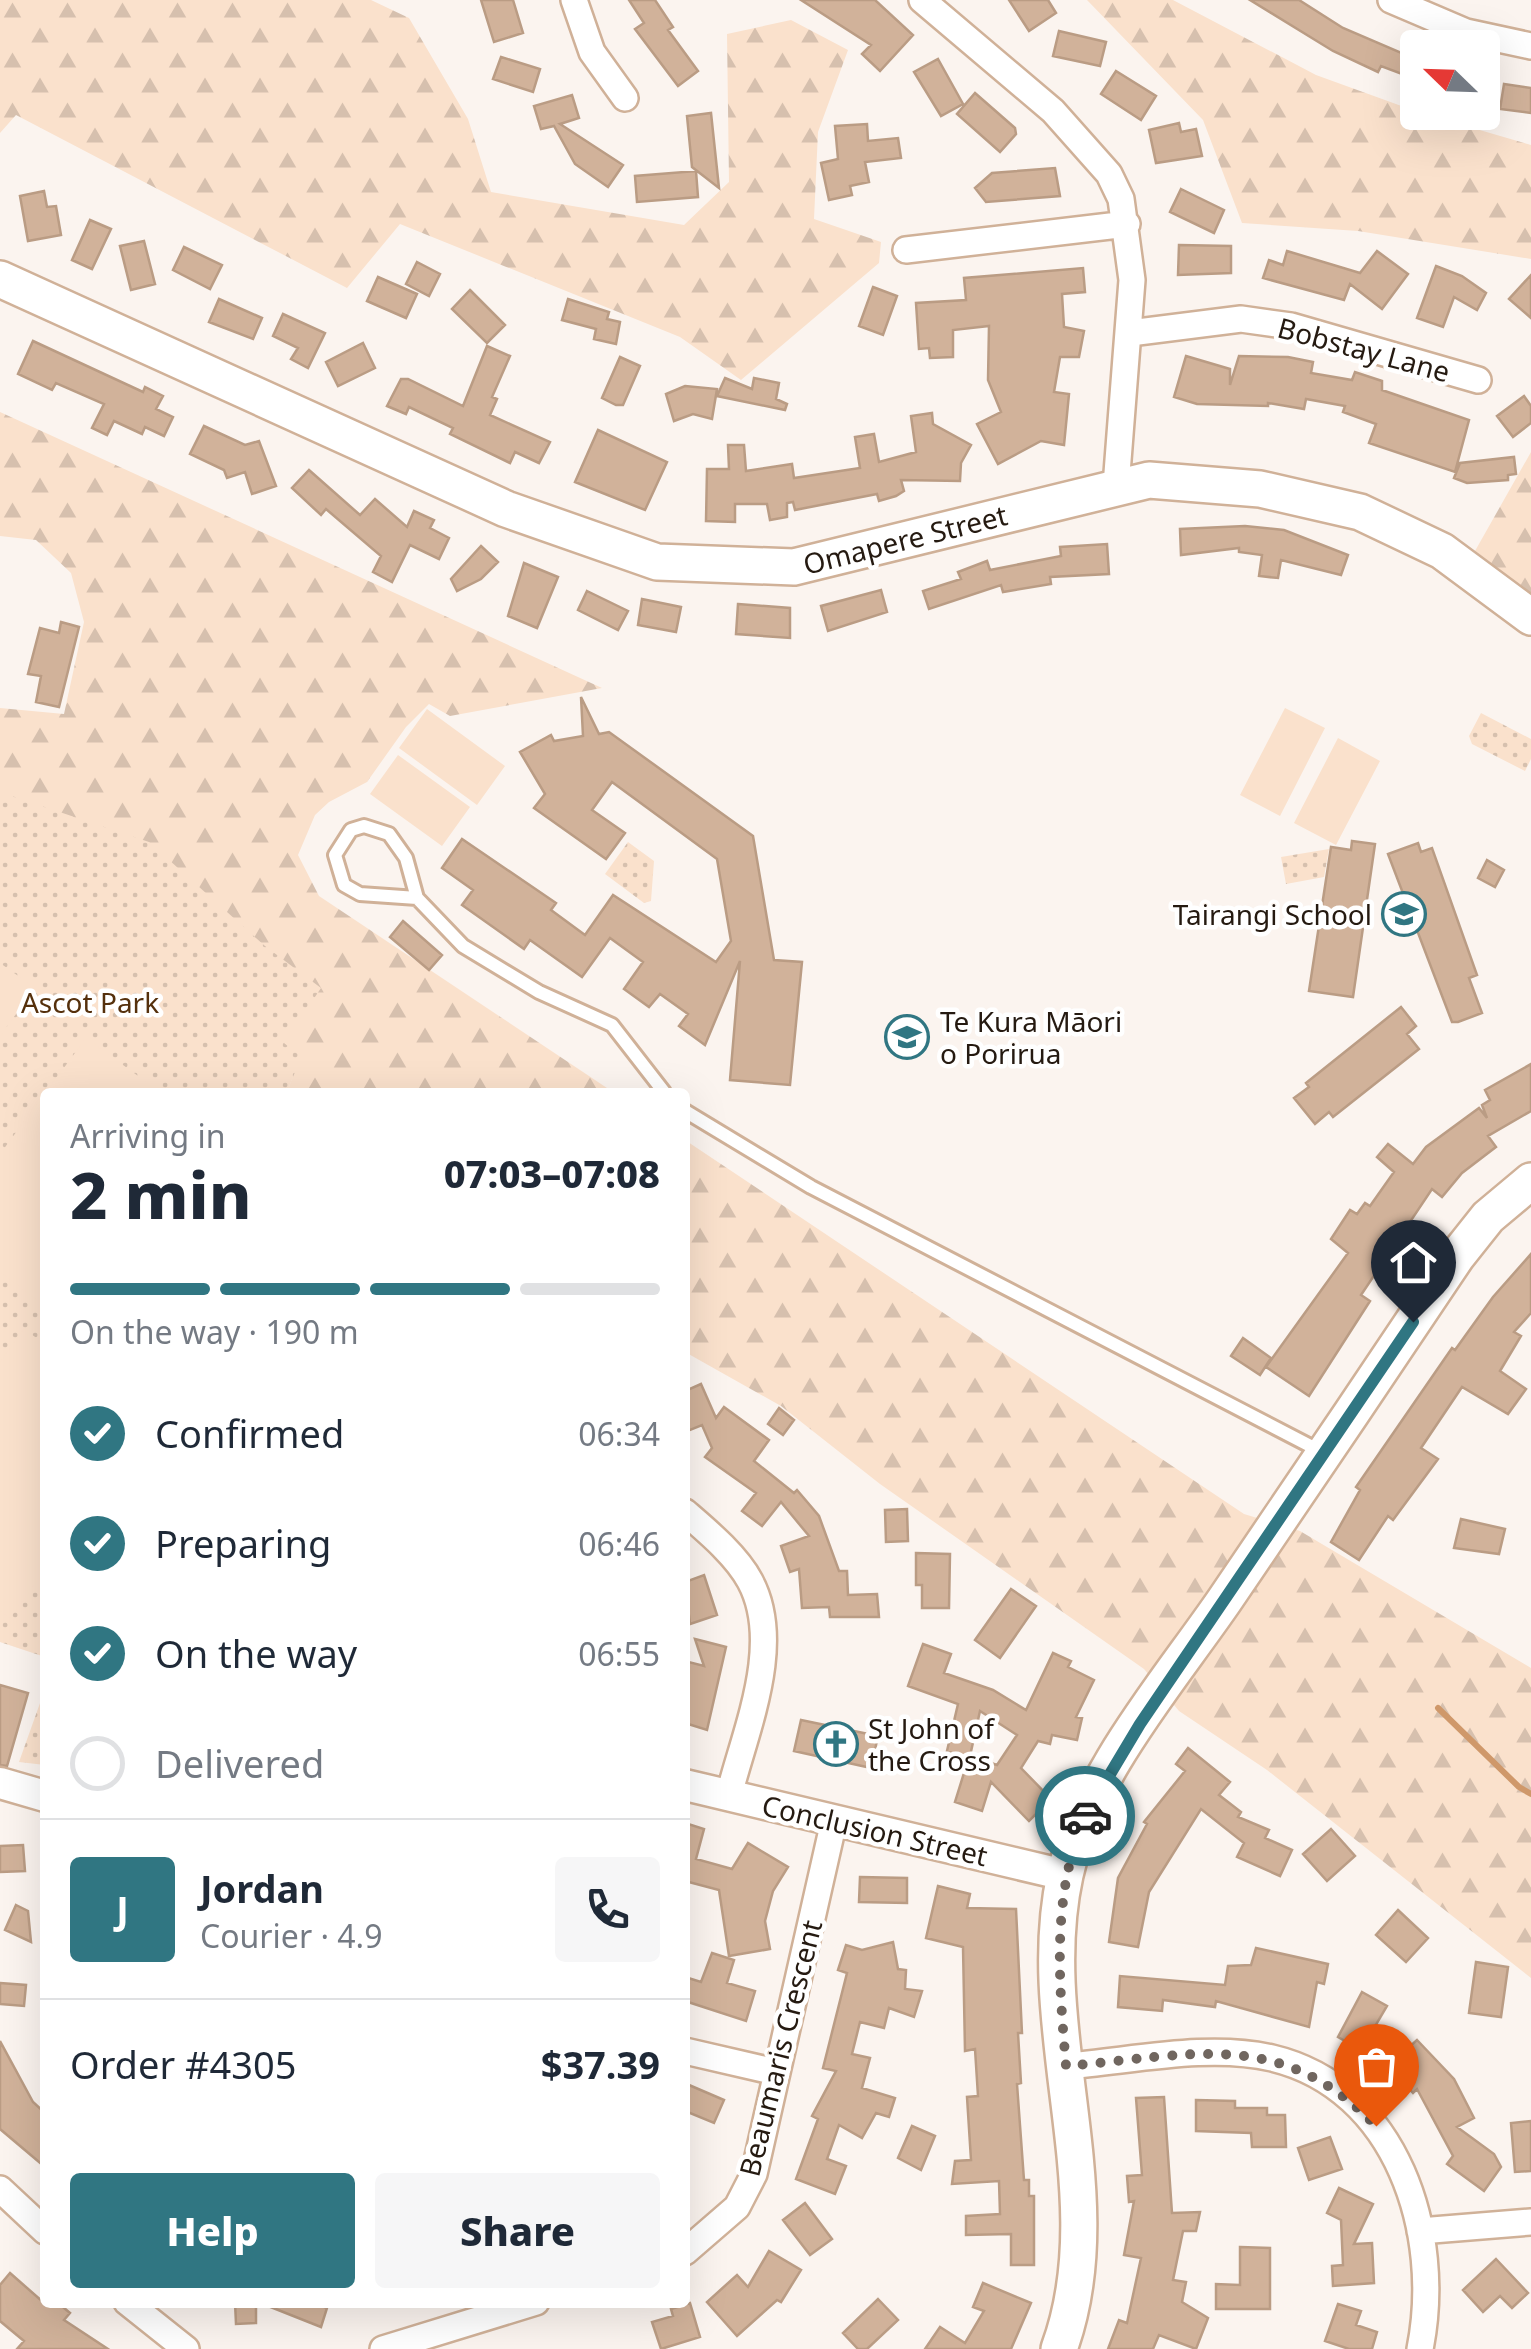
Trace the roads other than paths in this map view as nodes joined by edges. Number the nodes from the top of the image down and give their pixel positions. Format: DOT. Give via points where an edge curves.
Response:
graph roads {
  1 [pos="574,0"];
  2 [pos="922,0"];
  3 [pos="1390,0"];
  4 [pos="1531,46"];
  5 [pos="625,98"];
  6 [pos="1126,224"];
  7 [pos="906,250"];
  8 [pos="0,279"];
  9 [pos="1130,333"];
  10 [pos="1478,380"];
  11 [pos="1116,486"];
  12 [pos="1531,617"];
  13 [pos="417,898"];
  14 [pos="661,1088"];
  15 [pos="690,1114"];
  16 [pos="1531,1181"];
  17 [pos="1325,1453"];
  18 [pos="690,1517"];
  19 [pos="0,1783"];
  20 [pos="690,1786"];
  21 [pos="40,1795"];
  22 [pos="729,1795"];
  23 [pos="834,1820"];
  24 [pos="1066,1875"];
  25 [pos="690,2051"];
  26 [pos="1066,2066"];
  27 [pos="776,2072"];
  28 [pos="0,2189"];
  29 [pos="1531,2222"];
  30 [pos="40,2225"];
  31 [pos="1420,2231"];
  32 [pos="690,2248"];
  33 [pos="135,2308"];
  34 [pos="516,2308"];
  35 [pos="186,2349"];
  36 [pos="382,2349"];
  37 [pos="1059,2349"];
  38 [pos="1420,2349"];
  1 -- 5 [label="street" via="592,52"];
  2 -- 6 [label="street" via="1053,111 1109,174"];
  3 -- 4 [label="street" via="1466,32"];
  6 -- 7 [label="street"];
  6 -- 9 [label="street"];
  8 -- 11 [label="main road, Omapere Street" via="506,509 656,562 794,567"];
  9 -- 10 [label="street, Bobstay Lane" via="1241,319 1291,326"];
  9 -- 11 [label="street"];
  11 -- 12 [label="main road, Omapere Street" via="1149,480 1260,489 1360,512 1442,551"];
  13 -- 13 [label="lane" via="360,894 344,886 335,855 350,830 378,827 399,844"];
  13 -- 14 [label="lane" via="464,946 539,992 612,1025"];
  15 -- 17 [label="lane" via="827,1196"];
  16 -- 17 [label="main road" via="1488,1217 1457,1256"];
  17 -- 24 [label="main road" via="1108,1773 1083,1819"];
  18 -- 22 [label="street" via="750,1580 763,1626 760,1674"];
  19 -- 21 [label="street"];
  20 -- 22 [label="street, Conclusion Street"];
  22 -- 23 [label="street, Conclusion Street"];
  23 -- 24 [label="street, Conclusion Street"];
  23 -- 27 [label="street, Beaumaris Crescent"];
  24 -- 26 [label="main road" via="1058,1961"];
  25 -- 27 [label="street"];
  26 -- 31 [label="street" via="1228,2054 1302,2068 1350,2099 1398,2156"];
  26 -- 37 [label="main road" via="1078,2244"];
  27 -- 32 [label="street, Beaumaris Crescent" via="754,2174 737,2207"];
  28 -- 30 [label="street"];
  29 -- 31 [label="street"];
  31 -- 38 [label="street"];
  33 -- 35 [label="street"];
  34 -- 36 [label="street"];
}
